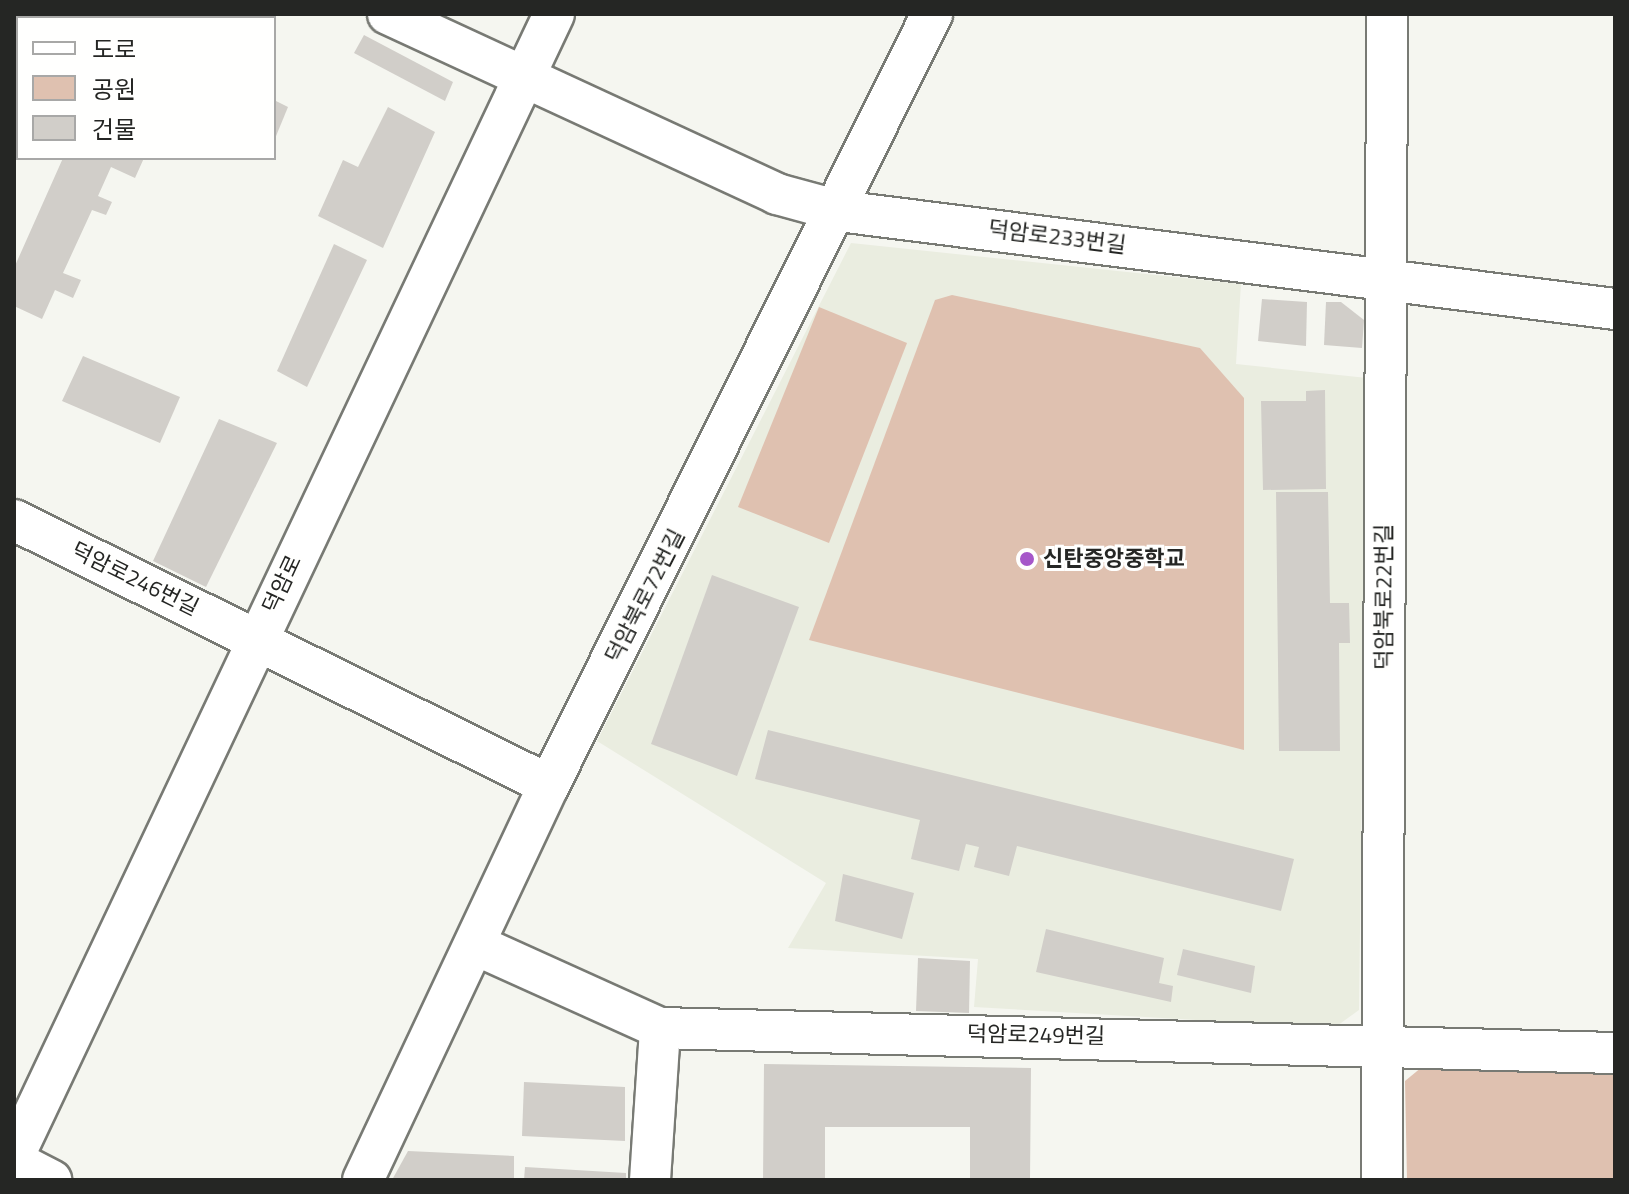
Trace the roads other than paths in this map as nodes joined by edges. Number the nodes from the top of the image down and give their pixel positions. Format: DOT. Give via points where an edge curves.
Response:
graph roads {
  1 [pos="388,14"];
  2 [pos="554,14"];
  3 [pos="932,14"];
  4 [pos="1387,14"];
  5 [pos="522,79"];
  6 [pos="839,211"];
  7 [pos="1386,276"];
  8 [pos="1615,309"];
  9 [pos="14,520"];
  10 [pos="256,639"];
  11 [pos="549,785"];
  12 [pos="476,945"];
  13 [pos="660,1028"];
  14 [pos="1382,1042"];
  15 [pos="1615,1053"];
  16 [pos="14,1158"];
  17 [pos="51,1180"];
  18 [pos="363,1180"];
  19 [pos="650,1180"];
  20 [pos="1382,1180"];
  1 -- 5 [label="street, 덕암로233번길"];
  2 -- 5 [label="street, 덕암로"];
  3 -- 6 [label="street, 덕암북로72번길"];
  4 -- 7 [label="street, 덕암북로22번길"];
  5 -- 6 [label="street, 덕암로233번길" via="777,194"];
  5 -- 10 [label="street, 덕암로"];
  6 -- 7 [label="street, 덕암로233번길"];
  6 -- 11 [label="street, 덕암북로72번길"];
  7 -- 8 [label="street, 덕암로233번길"];
  7 -- 14 [label="street, 덕암북로22번길"];
  9 -- 10 [label="street, 덕암로246번길"];
  10 -- 11 [label="street, 덕암로246번길"];
  10 -- 16 [label="street, 덕암로"];
  11 -- 12 [label="street, 덕암북로72번길"];
  12 -- 13 [label="street, 덕암로249번길"];
  12 -- 18 [label="street, 덕암북로72번길"];
  13 -- 14 [label="street, 덕암로249번길"];
  13 -- 19 [label="street"];
  14 -- 15 [label="street, 덕암로249번길"];
  14 -- 20 [label="street, 덕암북로22번길"];
  16 -- 17 [label="street"];
}
